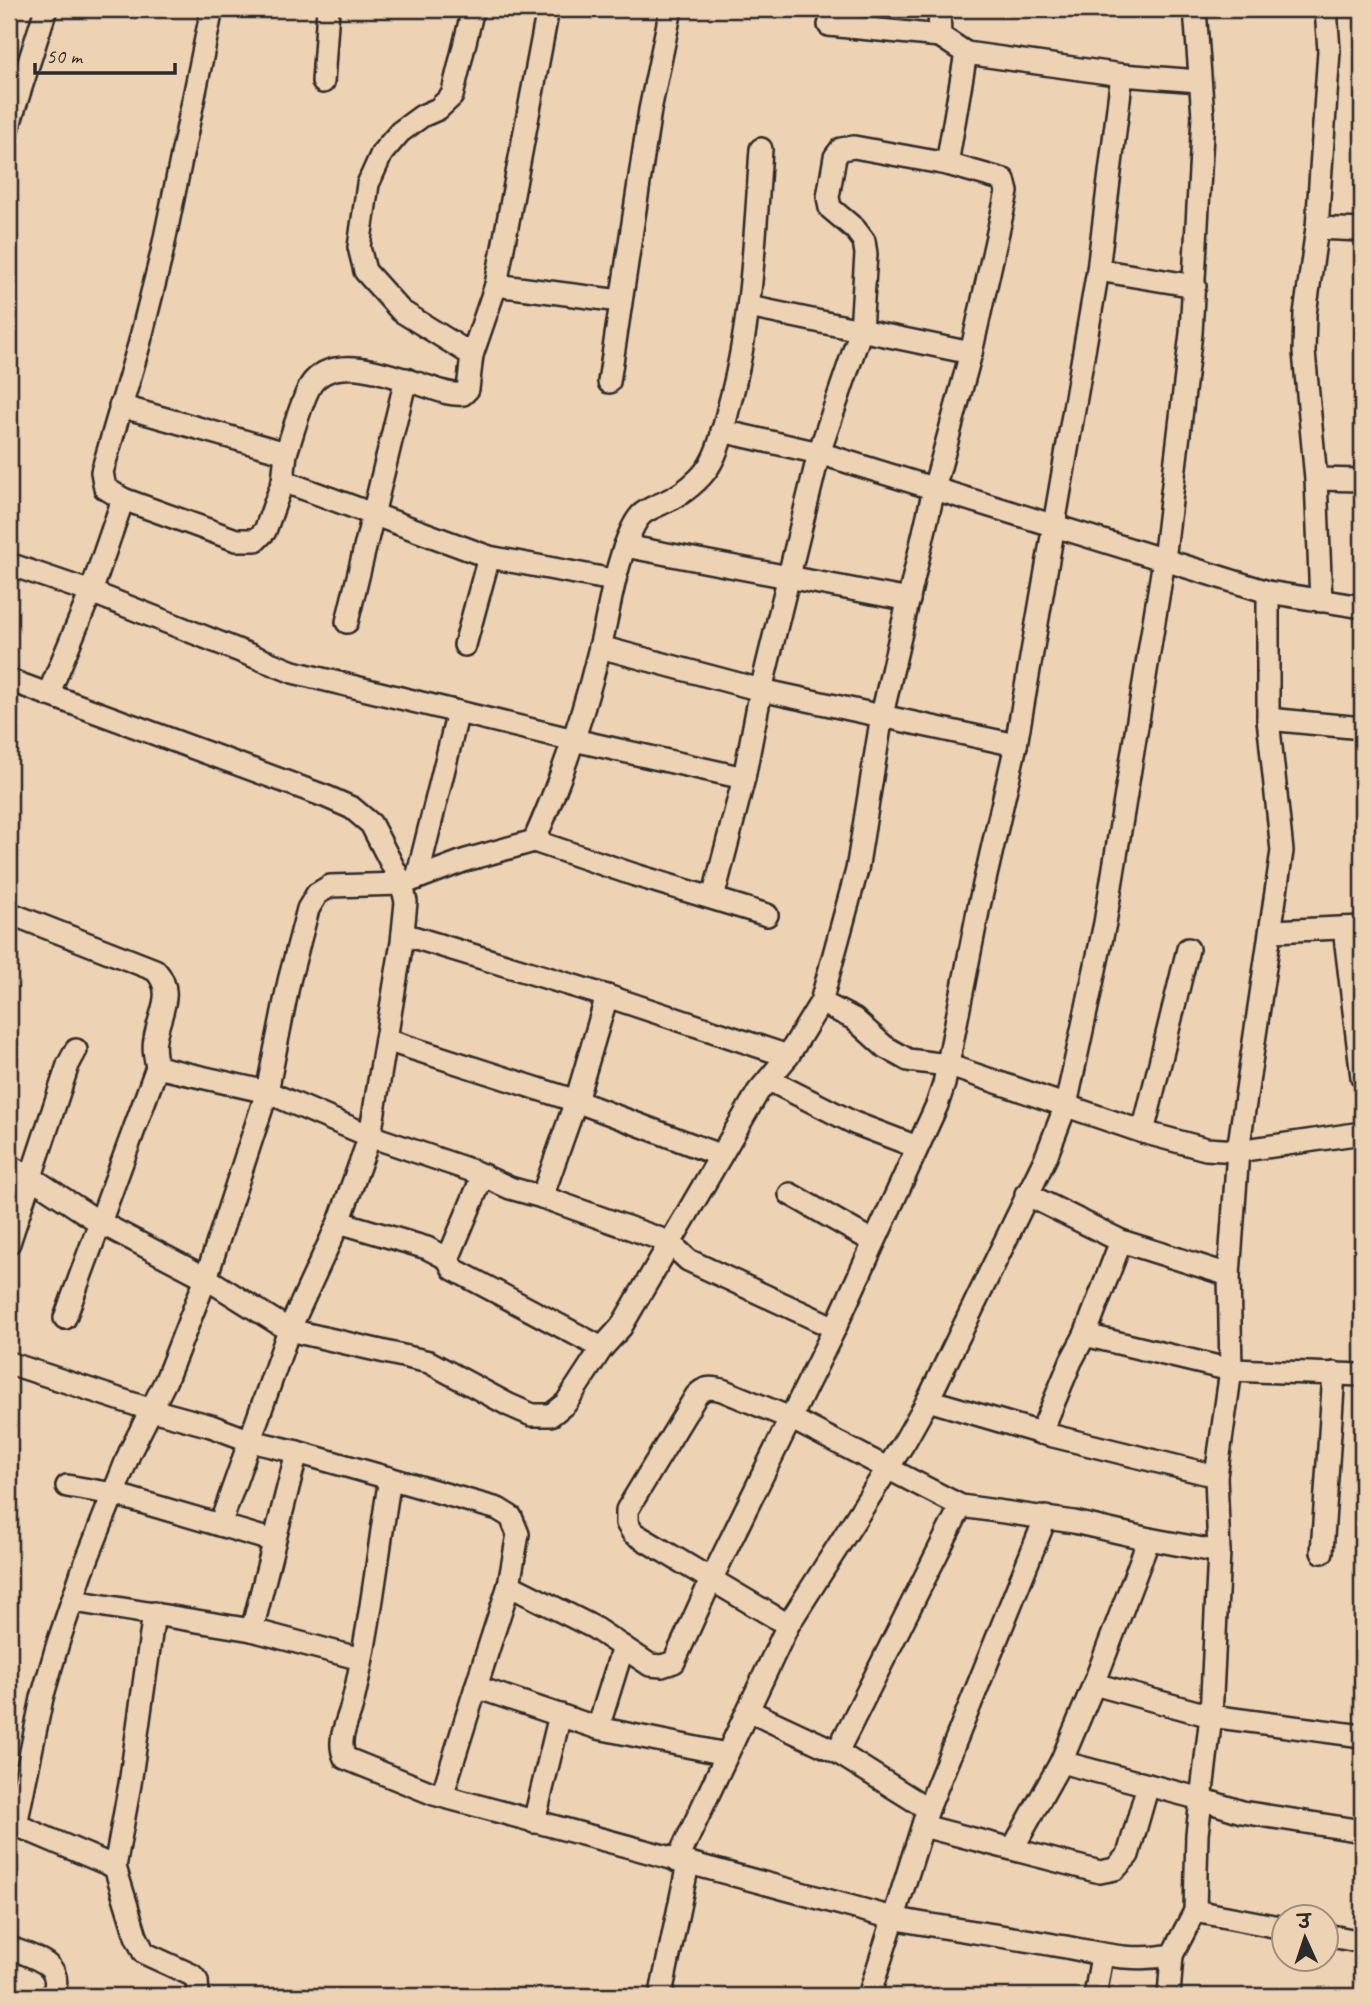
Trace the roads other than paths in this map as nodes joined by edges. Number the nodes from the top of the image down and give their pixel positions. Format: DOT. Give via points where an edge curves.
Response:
graph roads {
  1 [pos="46,9"];
  2 [pos="212,9"];
  3 [pos="328,9"];
  4 [pos="473,9"];
  5 [pos="548,9"];
  6 [pos="671,9"];
  7 [pos="939,9"];
  8 [pos="1195,9"];
  9 [pos="1326,9"];
  10 [pos="830,24"];
  11 [pos="940,36"];
  12 [pos="966,52"];
  13 [pos="1122,75"];
  14 [pos="1199,81"];
  15 [pos="323,82"];
  16 [pos="9,125"];
  17 [pos="761,149"];
  18 [pos="947,164"];
  19 [pos="1317,228"];
  20 [pos="1362,230"];
  21 [pos="1098,270"];
  22 [pos="496,285"];
  23 [pos="1195,286"];
  24 [pos="620,301"];
  25 [pos="749,307"];
  26 [pos="861,330"];
  27 [pos="971,353"];
  28 [pos="471,355"];
  29 [pos="406,379"];
  30 [pos="609,382"];
  31 [pos="120,406"];
  32 [pos="722,430"];
  33 [pos="286,453"];
  34 [pos="819,453"];
  35 [pos="1316,479"];
  36 [pos="1362,480"];
  37 [pos="283,481"];
  38 [pos="934,489"];
  39 [pos="123,499"];
  40 [pos="372,515"];
  41 [pos="1054,526"];
  42 [pos="625,546"];
  43 [pos="489,557"];
  44 [pos="1164,560"];
  45 [pos="9,564"];
  46 [pos="788,577"];
  47 [pos="613,580"];
  48 [pos="91,592"];
  49 [pos="1268,592"];
  50 [pos="909,600"];
  51 [pos="1321,601"];
  52 [pos="1362,607"];
  53 [pos="347,622"];
  54 [pos="464,645"];
  55 [pos="600,647"];
  56 [pos="9,680"];
  57 [pos="761,690"];
  58 [pos="48,695"];
  59 [pos="458,712"];
  60 [pos="882,715"];
  61 [pos="1268,719"];
  62 [pos="1362,728"];
  63 [pos="574,740"];
  64 [pos="1016,745"];
  65 [pos="744,778"];
  66 [pos="534,841"];
  67 [pos="409,881"];
  68 [pos="713,898"];
  69 [pos="9,913"];
  70 [pos="767,915"];
  71 [pos="1353,928"];
  72 [pos="1272,931"];
  73 [pos="403,934"];
  74 [pos="1188,949"];
  75 [pos="607,996"];
  76 [pos="821,1002"];
  77 [pos="386,1040"];
  78 [pos="76,1050"];
  79 [pos="788,1056"];
  80 [pos="947,1065"];
  81 [pos="157,1067"];
  82 [pos="1362,1077"];
  83 [pos="769,1080"];
  84 [pos="267,1092"];
  85 [pos="576,1101"];
  86 [pos="1066,1105"];
  87 [pos="1143,1132"];
  88 [pos="1362,1133"];
  89 [pos="370,1136"];
  90 [pos="917,1147"];
  91 [pos="1238,1152"];
  92 [pos="719,1155"];
  93 [pos="9,1166"];
  94 [pos="483,1175"];
  95 [pos="32,1178"];
  96 [pos="790,1194"];
  97 [pos="1026,1194"];
  98 [pos="542,1197"];
  99 [pos="99,1222"];
  100 [pos="339,1222"];
  101 [pos="874,1241"];
  102 [pos="1121,1241"];
  103 [pos="668,1242"];
  104 [pos="9,1243"];
  105 [pos="448,1259"];
  106 [pos="1229,1275"];
  107 [pos="206,1278"];
  108 [pos="65,1318"];
  109 [pos="835,1328"];
  110 [pos="289,1330"];
  111 [pos="1085,1335"];
  112 [pos="602,1349"];
  113 [pos="9,1363"];
  114 [pos="1231,1370"];
  115 [pos="1334,1373"];
  116 [pos="1362,1375"];
  117 [pos="928,1399"];
  118 [pos="152,1410"];
  119 [pos="790,1418"];
  120 [pos="1041,1433"];
  121 [pos="251,1441"];
  122 [pos="297,1452"];
  123 [pos="889,1467"];
  124 [pos="1216,1476"];
  125 [pos="390,1478"];
  126 [pos="67,1486"];
  127 [pos="114,1494"];
  128 [pos="961,1506"];
  129 [pos="1046,1517"];
  130 [pos="220,1525"];
  131 [pos="1149,1539"];
  132 [pos="274,1541"];
  133 [pos="1219,1552"];
  134 [pos="1322,1552"];
  135 [pos="712,1578"];
  136 [pos="509,1585"];
  137 [pos="74,1601"];
  138 [pos="154,1613"];
  139 [pos="788,1625"];
  140 [pos="252,1630"];
  141 [pos="623,1647"];
  142 [pos="361,1658"];
  143 [pos="1094,1684"];
  144 [pos="477,1687"];
  145 [pos="749,1711"];
  146 [pos="560,1715"];
  147 [pos="1211,1716"];
  148 [pos="598,1728"];
  149 [pos="1362,1736"];
  150 [pos="837,1752"];
  151 [pos="726,1754"];
  152 [pos="1061,1762"];
  153 [pos="1148,1785"];
  154 [pos="442,1797"];
  155 [pos="1201,1799"];
  156 [pos="926,1817"];
  157 [pos="534,1822"];
  158 [pos="13,1823"];
  159 [pos="1362,1831"];
  160 [pos="1013,1848"];
  161 [pos="683,1862"];
  162 [pos="115,1867"];
  163 [pos="1195,1911"];
  164 [pos="893,1917"];
  165 [pos="1270,1925"];
  166 [pos="1340,1938"];
  167 [pos="1362,1942"];
  168 [pos="9,1947"];
  169 [pos="1172,1955"];
  170 [pos="1102,1956"];
  171 [pos="662,1989"];
  172 [pos="53,1996"];
  173 [pos="198,1996"];
  174 [pos="869,1996"];
  175 [pos="1095,1996"];
  176 [pos="1169,1996"];
  1 -- 16 [label="street"];
  2 -- 31 [label="street" via="161,257"];
  3 -- 15 [label="street"];
  4 -- 28 [label="street" via="452,96 400,132 382,153 368,184 359,247 365,271 401,311"];
  5 -- 22 [label="street"];
  6 -- 24 [label="street"];
  7 -- 11 [label="street"];
  8 -- 14 [label="street"];
  9 -- 19 [label="street" via="1329,51"];
  10 -- 11 [label="street"];
  11 -- 12 [label="street"];
  12 -- 13 [label="street"];
  12 -- 18 [label="street"];
  13 -- 14 [label="street"];
  13 -- 21 [label="street"];
  14 -- 23 [label="street" via="1203,116"];
  17 -- 25 [label="street"];
  18 -- 26 [label="street" via="854,147 841,149 835,157 830,208 855,229 866,254"];
  18 -- 27 [label="street" via="1004,180 1007,192"];
  19 -- 20 [label="street"];
  19 -- 35 [label="street" via="1304,352"];
  21 -- 23 [label="street"];
  21 -- 41 [label="street"];
  22 -- 24 [label="street"];
  22 -- 28 [label="street"];
  23 -- 44 [label="street"];
  24 -- 30 [label="street"];
  25 -- 26 [label="street"];
  25 -- 32 [label="street" via="740,368"];
  26 -- 27 [label="street"];
  26 -- 34 [label="street"];
  27 -- 38 [label="street"];
  28 -- 29 [label="street" via="468,389 463,394"];
  29 -- 33 [label="street" via="361,367 323,375 311,385"];
  29 -- 40 [label="street"];
  31 -- 33 [label="street"];
  31 -- 39 [label="street" via="102,472 105,488"];
  32 -- 34 [label="street"];
  32 -- 42 [label="street" via="709,466 672,499 639,516"];
  33 -- 37 [label="street"];
  34 -- 38 [label="street"];
  34 -- 46 [label="street"];
  35 -- 36 [label="street"];
  35 -- 51 [label="street"];
  37 -- 39 [label="street" via="265,531 256,540 226,537"];
  37 -- 40 [label="street"];
  38 -- 41 [label="street"];
  38 -- 50 [label="street"];
  39 -- 48 [label="street"];
  40 -- 43 [label="street"];
  40 -- 53 [label="street"];
  41 -- 44 [label="street"];
  41 -- 64 [label="street"];
  42 -- 46 [label="street"];
  42 -- 47 [label="street"];
  43 -- 47 [label="street"];
  43 -- 54 [label="street"];
  44 -- 49 [label="street"];
  44 -- 86 [label="street" via="1105,923"];
  45 -- 48 [label="street"];
  46 -- 50 [label="street"];
  46 -- 57 [label="street"];
  47 -- 55 [label="street"];
  48 -- 58 [label="street"];
  48 -- 59 [label="street" via="293,672"];
  49 -- 51 [label="street"];
  49 -- 61 [label="street"];
  50 -- 60 [label="street"];
  51 -- 52 [label="street"];
  55 -- 57 [label="street"];
  55 -- 63 [label="street"];
  56 -- 58 [label="street"];
  57 -- 60 [label="street"];
  57 -- 65 [label="street"];
  58 -- 67 [label="street" via="352,808 371,824"];
  59 -- 63 [label="street"];
  59 -- 67 [label="street"];
  60 -- 64 [label="street"];
  60 -- 76 [label="street" via="857,870"];
  61 -- 62 [label="street"];
  61 -- 72 [label="street" via="1282,851"];
  63 -- 65 [label="street"];
  63 -- 66 [label="street"];
  64 -- 80 [label="street"];
  65 -- 68 [label="street"];
  66 -- 67 [label="street"];
  66 -- 68 [label="street"];
  67 -- 73 [label="street"];
  67 -- 84 [label="street" via="330,886 317,894 308,909 289,981"];
  68 -- 70 [label="street"];
  69 -- 81 [label="street" via="155,970 164,979 166,996 155,1040"];
  71 -- 72 [label="street"];
  71 -- 82 [label="street"];
  72 -- 91 [label="street"];
  73 -- 75 [label="street"];
  73 -- 77 [label="street"];
  74 -- 87 [label="street"];
  75 -- 79 [label="street"];
  75 -- 85 [label="street"];
  76 -- 79 [label="street"];
  76 -- 80 [label="street" via="853,1019 908,1060"];
  77 -- 85 [label="street"];
  77 -- 89 [label="street"];
  78 -- 95 [label="street"];
  79 -- 83 [label="street"];
  80 -- 86 [label="street"];
  80 -- 90 [label="street" via="937,1105"];
  81 -- 84 [label="street"];
  81 -- 99 [label="street"];
  83 -- 90 [label="street" via="854,1123"];
  83 -- 92 [label="street"];
  84 -- 89 [label="street"];
  84 -- 107 [label="street"];
  85 -- 92 [label="street"];
  85 -- 98 [label="street"];
  86 -- 87 [label="street"];
  86 -- 97 [label="street"];
  87 -- 91 [label="street" via="1206,1149"];
  88 -- 91 [label="street"];
  89 -- 94 [label="street"];
  89 -- 100 [label="street"];
  90 -- 101 [label="street"];
  91 -- 106 [label="street"];
  92 -- 103 [label="street"];
  93 -- 95 [label="street"];
  94 -- 98 [label="street"];
  94 -- 105 [label="street"];
  95 -- 99 [label="street"];
  95 -- 104 [label="street"];
  96 -- 101 [label="street"];
  97 -- 102 [label="street"];
  97 -- 117 [label="street"];
  98 -- 103 [label="street"];
  99 -- 107 [label="street"];
  99 -- 108 [label="street"];
  100 -- 105 [label="street" via="427,1248"];
  100 -- 110 [label="street"];
  101 -- 109 [label="street"];
  102 -- 106 [label="street"];
  102 -- 111 [label="street"];
  103 -- 109 [label="street" via="688,1260"];
  103 -- 112 [label="street" via="621,1327"];
  105 -- 112 [label="street" via="453,1269"];
  106 -- 114 [label="street"];
  107 -- 110 [label="street"];
  107 -- 118 [label="street"];
  109 -- 119 [label="street"];
  110 -- 112 [label="street" via="429,1362 532,1415 551,1415 566,1403"];
  110 -- 121 [label="street"];
  111 -- 114 [label="street"];
  111 -- 120 [label="street"];
  113 -- 118 [label="street"];
  114 -- 115 [label="street"];
  114 -- 124 [label="street"];
  115 -- 116 [label="street"];
  115 -- 134 [label="street"];
  117 -- 120 [label="street"];
  117 -- 123 [label="street"];
  118 -- 121 [label="street"];
  118 -- 127 [label="street"];
  119 -- 123 [label="street"];
  119 -- 135 [label="street"];
  119 -- 135 [label="street" via="722,1390 702,1389 627,1510 633,1533"];
  120 -- 124 [label="street"];
  121 -- 122 [label="street"];
  121 -- 130 [label="street"];
  122 -- 125 [label="street"];
  122 -- 132 [label="street"];
  123 -- 128 [label="street"];
  123 -- 139 [label="street"];
  124 -- 133 [label="street"];
  125 -- 136 [label="street" via="498,1509 511,1517 518,1534"];
  125 -- 142 [label="street"];
  126 -- 127 [label="street"];
  127 -- 130 [label="street"];
  127 -- 137 [label="street"];
  128 -- 129 [label="street"];
  128 -- 150 [label="street"];
  129 -- 131 [label="street"];
  129 -- 156 [label="street"];
  130 -- 132 [label="street"];
  131 -- 133 [label="street"];
  131 -- 143 [label="street"];
  132 -- 140 [label="street"];
  133 -- 147 [label="street"];
  135 -- 139 [label="street"];
  135 -- 141 [label="street" via="674,1662 650,1665"];
  136 -- 141 [label="street"];
  136 -- 144 [label="street"];
  137 -- 138 [label="street"];
  137 -- 158 [label="street" via="42,1698"];
  138 -- 140 [label="street"];
  138 -- 162 [label="street"];
  139 -- 145 [label="street"];
  140 -- 142 [label="street"];
  141 -- 148 [label="street"];
  142 -- 154 [label="street" via="341,1740 345,1758"];
  143 -- 147 [label="street"];
  143 -- 152 [label="street"];
  144 -- 146 [label="street"];
  144 -- 154 [label="street"];
  145 -- 150 [label="street"];
  145 -- 151 [label="street"];
  146 -- 148 [label="street"];
  146 -- 157 [label="street"];
  147 -- 149 [label="street"];
  147 -- 155 [label="street"];
  148 -- 151 [label="street"];
  150 -- 156 [label="street"];
  151 -- 161 [label="street"];
  152 -- 153 [label="street"];
  152 -- 160 [label="street"];
  153 -- 155 [label="street"];
  153 -- 160 [label="street" via="1128,1856 1115,1869 1100,1872"];
  154 -- 157 [label="street"];
  155 -- 159 [label="street" via="1242,1812"];
  155 -- 163 [label="street"];
  156 -- 160 [label="street"];
  156 -- 164 [label="street"];
  157 -- 161 [label="street"];
  158 -- 162 [label="street"];
  161 -- 164 [label="street"];
  161 -- 171 [label="street"];
  162 -- 173 [label="street" via="144,1953 192,1975"];
  163 -- 165 [label="street"];
  163 -- 169 [label="street"];
  164 -- 170 [label="street"];
  164 -- 174 [label="street"];
  166 -- 167 [label="street"];
  168 -- 172 [label="street" via="55,1971 58,1982"];
  169 -- 170 [label="street" via="1151,1959"];
  169 -- 176 [label="street"];
  170 -- 175 [label="street"];
}
